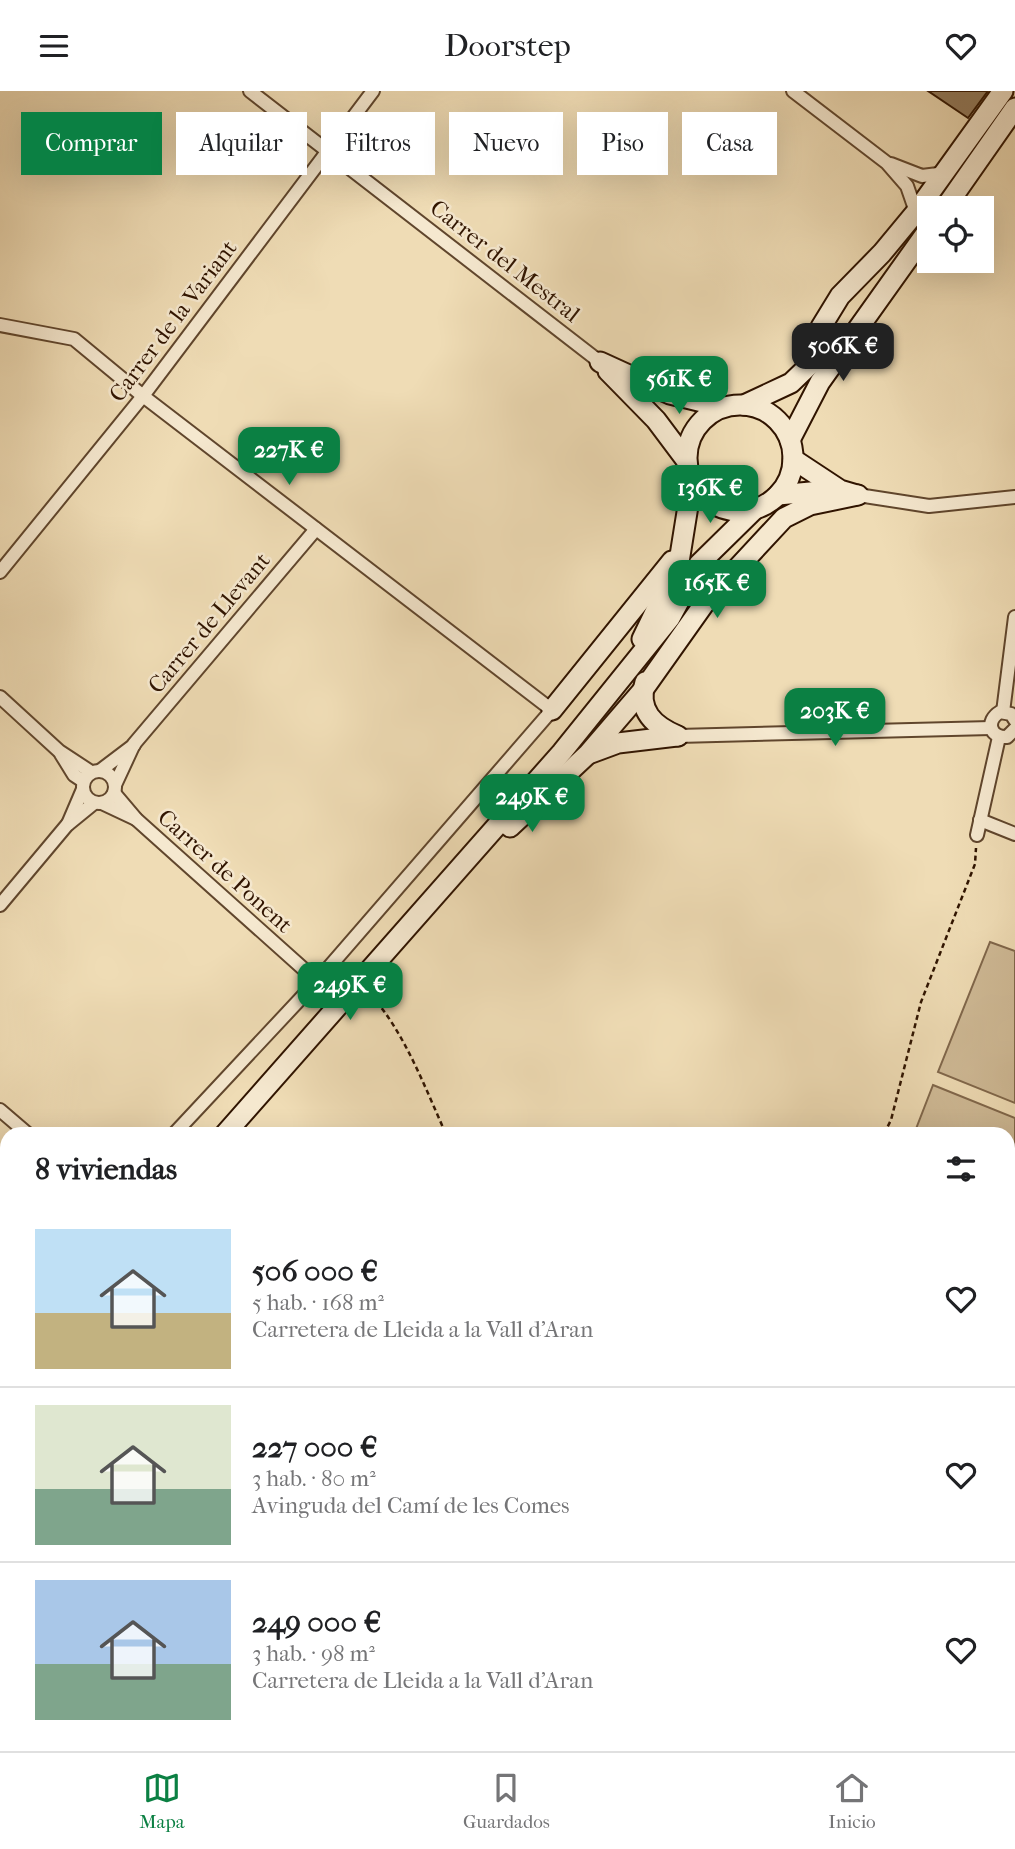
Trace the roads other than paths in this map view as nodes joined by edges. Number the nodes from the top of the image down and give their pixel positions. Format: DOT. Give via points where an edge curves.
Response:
graph roads {
  1 [pos="250,91"];
  2 [pos="373,91"];
  3 [pos="793,91"];
  4 [pos="1003,91"];
  5 [pos="1015,108"];
  6 [pos="357,112"];
  7 [pos="321,146"];
  8 [pos="321,160"];
  9 [pos="887,163"];
  10 [pos="946,173"];
  11 [pos="359,175"];
  12 [pos="953,196"];
  13 [pos="916,212"];
  14 [pos="917,245"];
  15 [pos="869,310"];
  16 [pos="0,324"];
  17 [pos="600,362"];
  18 [pos="808,366"];
  19 [pos="143,396"];
  20 [pos="744,405"];
  21 [pos="723,407"];
  22 [pos="791,449"];
  23 [pos="686,460"];
  24 [pos="692,481"];
  25 [pos="849,493"];
  26 [pos="778,495"];
  27 [pos="1014,502"];
  28 [pos="755,509"];
  29 [pos="316,529"];
  30 [pos="681,549"];
  31 [pos="0,572"];
  32 [pos="1015,617"];
  33 [pos="670,618"];
  34 [pos="614,689"];
  35 [pos="643,689"];
  36 [pos="0,697"];
  37 [pos="552,710"];
  38 [pos="1003,712"];
  39 [pos="1015,720"];
  40 [pos="1015,729"];
  41 [pos="995,733"];
  42 [pos="678,736"];
  43 [pos="134,744"];
  44 [pos="588,754"];
  45 [pos="89,778"];
  46 [pos="115,789"];
  47 [pos="98,803"];
  48 [pos="136,819"];
  49 [pos="980,820"];
  50 [pos="68,825"];
  51 [pos="1015,834"];
  52 [pos="977,835"];
  53 [pos="446,884"];
  54 [pos="0,905"];
  55 [pos="317,981"];
  56 [pos="0,1110"];
  57 [pos="20,1127"];
  58 [pos="180,1127"];
  59 [pos="231,1127"];
  1 -- 7 [label="street, Carrer del Mestral"];
  2 -- 6 [label="street, Carrer de la Variant"];
  3 -- 9 [label="street"];
  4 -- 10 [label="main road"];
  5 -- 12 [label="main road"];
  8 -- 19 [label="street, Carrer de la Variant"];
  9 -- 10 [label="street" via="922,176"];
  9 -- 13 [label="street" via="908,186"];
  10 -- 13 [label="main road"];
  11 -- 17 [label="street, Carrer del Mestral"];
  13 -- 18 [label="main road" via="840,296 821,327"];
  14 -- 15 [label="main road"];
  15 -- 18 [label="main road"];
  15 -- 22 [label="main road" via="820,382"];
  16 -- 19 [label="street" via="74,339"];
  17 -- 21 [label="main road" via="670,394"];
  17 -- 23 [label="main road" via="656,420"];
  18 -- 20 [label="main road" via="791,383"];
  19 -- 29 [label="street"];
  19 -- 31 [label="street, Carrer de la Variant"];
  20 -- 21 [label="main road"];
  20 -- 22 [label="main road" via="772,415"];
  21 -- 23 [label="main road" via="696,427"];
  22 -- 25 [label="main road"];
  22 -- 26 [label="main road" via="789,478"];
  23 -- 24 [label="main road"];
  24 -- 28 [label="main road" via="705,499 718,506"];
  24 -- 30 [label="main road"];
  25 -- 26 [label="main road"];
  25 -- 27 [label="street" via="929,506"];
  25 -- 35 [label="main road" via="784,518 704,604"];
  26 -- 28 [label="main road"];
  28 -- 33 [label="main road" via="699,564"];
  29 -- 37 [label="street"];
  29 -- 43 [label="street, Carrer de Llevant"];
  30 -- 34 [label="main road" via="655,615"];
  30 -- 37 [label="main road"];
  32 -- 38 [label="street"];
  33 -- 34 [label="main road"];
  33 -- 35 [label="main road"];
  34 -- 53 [label="main road"];
  35 -- 42 [label="main road" via="645,711 652,721"];
  35 -- 44 [label="main road"];
  36 -- 45 [label="street"];
  37 -- 55 [label="street"];
  38 -- 39 [label="street"];
  38 -- 41 [label="street" via="993,717"];
  40 -- 41 [label="street" via="1007,737"];
  41 -- 42 [label="street"];
  41 -- 49 [label="street"];
  42 -- 44 [label="main road" via="618,743"];
  43 -- 45 [label="street, Carrer de Llevant"];
  43 -- 46 [label="street, Carrer de Llevant"];
  44 -- 53 [label="main road"];
  45 -- 46 [label="street, Carrer de Ponent" via="110,775"];
  45 -- 47 [label="street" via="86,798"];
  45 -- 50 [label="street, Carrer de Llevant"];
  46 -- 47 [label="street, Carrer de Llevant"];
  46 -- 48 [label="street, Carrer de Ponent"];
  47 -- 48 [label="street, Carrer de Ponent"];
  47 -- 50 [label="street, Carrer de Llevant"];
  48 -- 55 [label="street, Carrer de Ponent"];
  49 -- 51 [label="street"];
  49 -- 52 [label="street"];
  50 -- 54 [label="street, Carrer de Llevant"];
  53 -- 59 [label="main road"];
  55 -- 58 [label="street"];
  56 -- 57 [label="street"];
}
